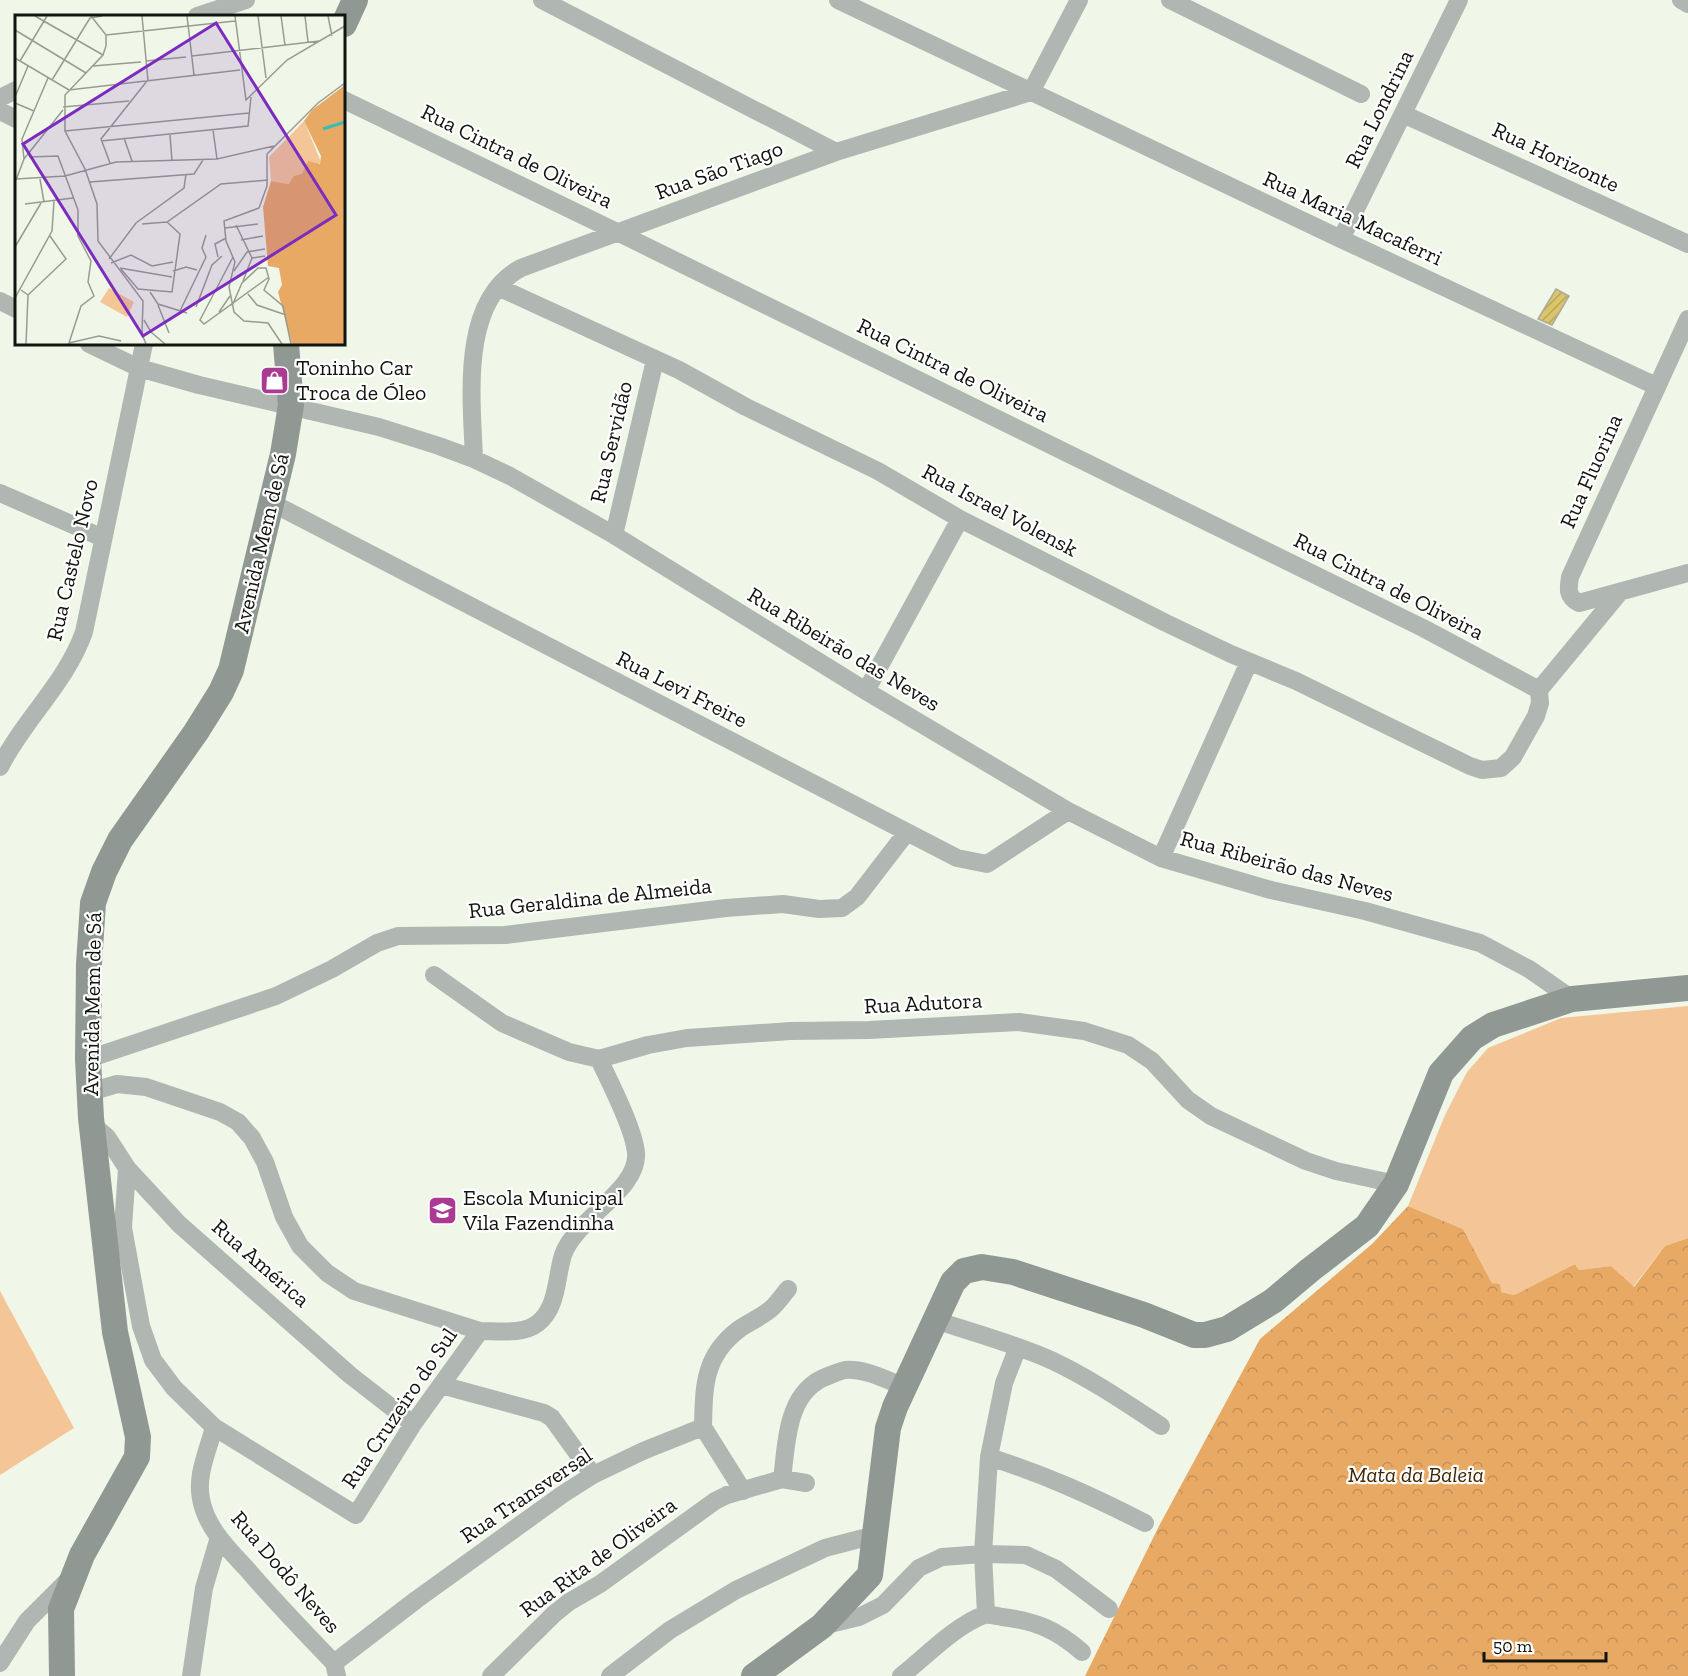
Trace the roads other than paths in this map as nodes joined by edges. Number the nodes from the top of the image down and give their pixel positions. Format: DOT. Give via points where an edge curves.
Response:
graph roads {
  1 [pos="246,0"];
  2 [pos="355,0"];
  3 [pos="542,0"];
  4 [pos="838,0"];
  5 [pos="1080,0"];
  6 [pos="1170,0"];
  7 [pos="1459,0"];
  8 [pos="1681,0"];
  9 [pos="1688,4"];
  10 [pos="200,15"];
  11 [pos="345,22"];
  12 [pos="15,90"];
  13 [pos="1031,92"];
  14 [pos="1361,94"];
  15 [pos="0,98"];
  16 [pos="345,100"];
  17 [pos="0,111"];
  18 [pos="1403,114"];
  19 [pos="15,118"];
  20 [pos="836,152"];
  21 [pos="619,233"];
  22 [pos="1341,239"];
  23 [pos="1688,244"];
  24 [pos="498,287"];
  25 [pos="0,301"];
  26 [pos="15,308"];
  27 [pos="1688,319"];
  28 [pos="90,345"];
  29 [pos="144,345"];
  30 [pos="286,345"];
  31 [pos="655,360"];
  32 [pos="139,368"];
  33 [pos="1656,386"];
  34 [pos="291,405"];
  35 [pos="474,459"];
  36 [pos="0,493"];
  37 [pos="272,503"];
  38 [pos="960,519"];
  39 [pos="614,535"];
  40 [pos="104,538"];
  41 [pos="1688,573"];
  42 [pos="1620,592"];
  43 [pos="1249,662"];
  44 [pos="1539,690"];
  45 [pos="866,692"];
  46 [pos="0,767"];
  47 [pos="1068,811"];
  48 [pos="907,832"];
  49 [pos="1161,858"];
  50 [pos="434,975"];
  51 [pos="1688,988"];
  52 [pos="1572,999"];
  53 [pos="88,1059"];
  54 [pos="600,1059"];
  55 [pos="90,1092"];
  56 [pos="92,1124"];
  57 [pos="127,1168"];
  58 [pos="1396,1184"];
  59 [pos="788,1289"];
  60 [pos="935,1320"];
  61 [pos="480,1331"];
  62 [pos="1018,1347"];
  63 [pos="441,1385"];
  64 [pos="903,1386"];
  65 [pos="413,1424"];
  66 [pos="1161,1426"];
  67 [pos="214,1427"];
  68 [pos="703,1427"];
  69 [pos="989,1457"];
  70 [pos="593,1475"];
  71 [pos="782,1479"];
  72 [pos="806,1483"];
  73 [pos="743,1491"];
  74 [pos="1145,1523"];
  75 [pos="875,1535"];
  76 [pos="219,1537"];
  77 [pos="983,1554"];
  78 [pos="73,1576"];
  79 [pos="1109,1609"];
  80 [pos="986,1614"];
  81 [pos="822,1626"];
  82 [pos="1082,1652"];
  83 [pos="0,1663"];
  84 [pos="336,1669"];
  85 [pos="62,1676"];
  86 [pos="191,1676"];
  87 [pos="492,1676"];
  88 [pos="610,1676"];
  89 [pos="754,1676"];
  90 [pos="902,1676"];
  1 -- 10 [label="street"];
  2 -- 11 [label="street"];
  3 -- 20 [label="street"];
  4 -- 13 [label="street, Rua Maria Macaferri"];
  5 -- 13 [label="street"];
  6 -- 14 [label="street"];
  7 -- 18 [label="street, Rua Londrina"];
  8 -- 9 [label="street"];
  12 -- 15 [label="street"];
  13 -- 20 [label="street, Rua São Tiago"];
  13 -- 22 [label="street, Rua Maria Macaferri"];
  16 -- 21 [label="street, Rua Cintra de Oliveira"];
  17 -- 19 [label="street"];
  18 -- 22 [label="street, Rua Londrina"];
  18 -- 23 [label="street, Rua Horizonte"];
  20 -- 21 [label="street, Rua São Tiago"];
  21 -- 24 [label="street, Rua São Tiago" via="522,268"];
  21 -- 44 [label="street, Rua Cintra de Oliveira" via="1423,628"];
  22 -- 33 [label="street, Rua Maria Macaferri"];
  24 -- 31 [label="street, Rua Israel Volensk"];
  24 -- 35 [label="street, Rua São Tiago" via="482,320 471,372"];
  25 -- 26 [label="street"];
  27 -- 33 [label="street, Rua Fluorina"];
  28 -- 32 [label="street, Rua Ribeirão das Neves"];
  29 -- 32 [label="street, Rua Castelo Novo"];
  30 -- 34 [label="street, Avenida Mem de Sá"];
  31 -- 38 [label="street, Rua Israel Volensk" via="878,471"];
  31 -- 39 [label="street, Rua Servidão"];
  32 -- 34 [label="street, Rua Ribeirão das Neves"];
  32 -- 40 [label="street, Rua Castelo Novo"];
  33 -- 42 [label="street, Rua Fluorina" via="1570,577 1568,592 1579,603"];
  34 -- 35 [label="street, Rua Ribeirão das Neves" via="379,427"];
  34 -- 37 [label="street, Avenida Mem de Sá"];
  35 -- 39 [label="street, Rua Ribeirão das Neves"];
  36 -- 40 [label="street"];
  37 -- 48 [label="street, Rua Levi Freire"];
  37 -- 53 [label="street, Avenida Mem de Sá" via="231,670 196,732 120,840 93,903"];
  38 -- 43 [label="street, Rua Israel Volensk"];
  38 -- 45 [label="street"];
  39 -- 45 [label="street, Rua Ribeirão das Neves"];
  40 -- 46 [label="street, Rua Castelo Novo" via="77,650"];
  41 -- 42 [label="street"];
  42 -- 44 [label="street"];
  43 -- 44 [label="street, Rua Israel Volensk" via="1482,770 1501,768 1513,757 1536,716"];
  43 -- 49 [label="street"];
  45 -- 47 [label="street, Rua Ribeirão das Neves"];
  47 -- 48 [label="street, Rua Levi Freire" via="987,864 957,858"];
  47 -- 49 [label="street, Rua Ribeirão das Neves"];
  48 -- 53 [label="street, Rua Geraldina de Almeida" via="857,897 842,908 783,904 505,935 399,936 377,943 276,996"];
  49 -- 52 [label="street, Rua Ribeirão das Neves" via="1480,943 1529,969"];
  50 -- 54 [label="street, Rua Adutora" via="502,1023 569,1052"];
  51 -- 52 [label="street"];
  52 -- 58 [label="street" via="1493,1025 1472,1038 1442,1074"];
  53 -- 55 [label="street, Avenida Mem de Sá"];
  54 -- 58 [label="street, Rua Adutora" via="687,1038 791,1031 1019,1022 1084,1031 1128,1045 1152,1061 1188,1100 1211,1116 1306,1161 1336,1172"];
  54 -- 61 [label="street, Rua Cruzeiro do Sul" via="636,1154 628,1182 569,1241 553,1300 540,1322 524,1330"];
  55 -- 56 [label="street, Avenida Mem de Sá"];
  55 -- 61 [label="street" via="117,1084 146,1087 238,1122 265,1162 284,1217 300,1246 327,1273 354,1291"];
  56 -- 57 [label="street, Rua América" via="107,1137"];
  56 -- 78 [label="street, Avenida Mem de Sá" via="115,1332 138,1437 137,1457"];
  57 -- 65 [label="street, Rua América" via="179,1224 350,1375"];
  57 -- 67 [label="street" via="123,1228 141,1326 153,1360 174,1388"];
  58 -- 60 [label="street" via="1367,1226 1273,1301 1227,1329 1194,1335 1013,1272 982,1267 964,1271 953,1282"];
  59 -- 68 [label="street" via="772,1307 736,1331 714,1357 705,1382"];
  60 -- 62 [label="street"];
  60 -- 64 [label="street"];
  61 -- 63 [label="street, Rua Cruzeiro do Sul"];
  62 -- 66 [label="street" via="1093,1383"];
  62 -- 69 [label="street" via="1004,1383"];
  63 -- 65 [label="street, Rua Cruzeiro do Sul"];
  63 -- 70 [label="street" via="544,1413 552,1418"];
  64 -- 71 [label="street" via="864,1372 845,1370 817,1380 797,1400 788,1428"];
  64 -- 75 [label="street" via="888,1428"];
  65 -- 67 [label="street, Rua Cruzeiro do Sul" via="356,1515"];
  67 -- 76 [label="street, Rua Dodô Neves" via="200,1474 201,1500"];
  68 -- 70 [label="street, Rua Transversal"];
  68 -- 73 [label="street"];
  69 -- 74 [label="street" via="1071,1486"];
  69 -- 77 [label="street"];
  70 -- 84 [label="street, Rua Transversal" via="444,1580"];
  71 -- 72 [label="street"];
  71 -- 73 [label="street, Rua Rita de Oliveira"];
  73 -- 87 [label="street, Rua Rita de Oliveira" via="715,1501 569,1602"];
  75 -- 81 [label="street" via="870,1575"];
  75 -- 88 [label="street" via="825,1548 736,1590 670,1630"];
  76 -- 84 [label="street, Rua Dodô Neves"];
  76 -- 86 [label="street" via="204,1588"];
  77 -- 79 [label="street" via="1026,1555 1056,1569"];
  77 -- 80 [label="street"];
  77 -- 81 [label="street" via="942,1557 919,1568 883,1605 859,1617"];
  78 -- 83 [label="street, Avenida Mem de Sá" via="27,1621"];
  78 -- 85 [label="street" via="61,1609"];
  80 -- 82 [label="street" via="1041,1625 1065,1637"];
  80 -- 90 [label="street" via="960,1629"];
  81 -- 89 [label="street"];
}
